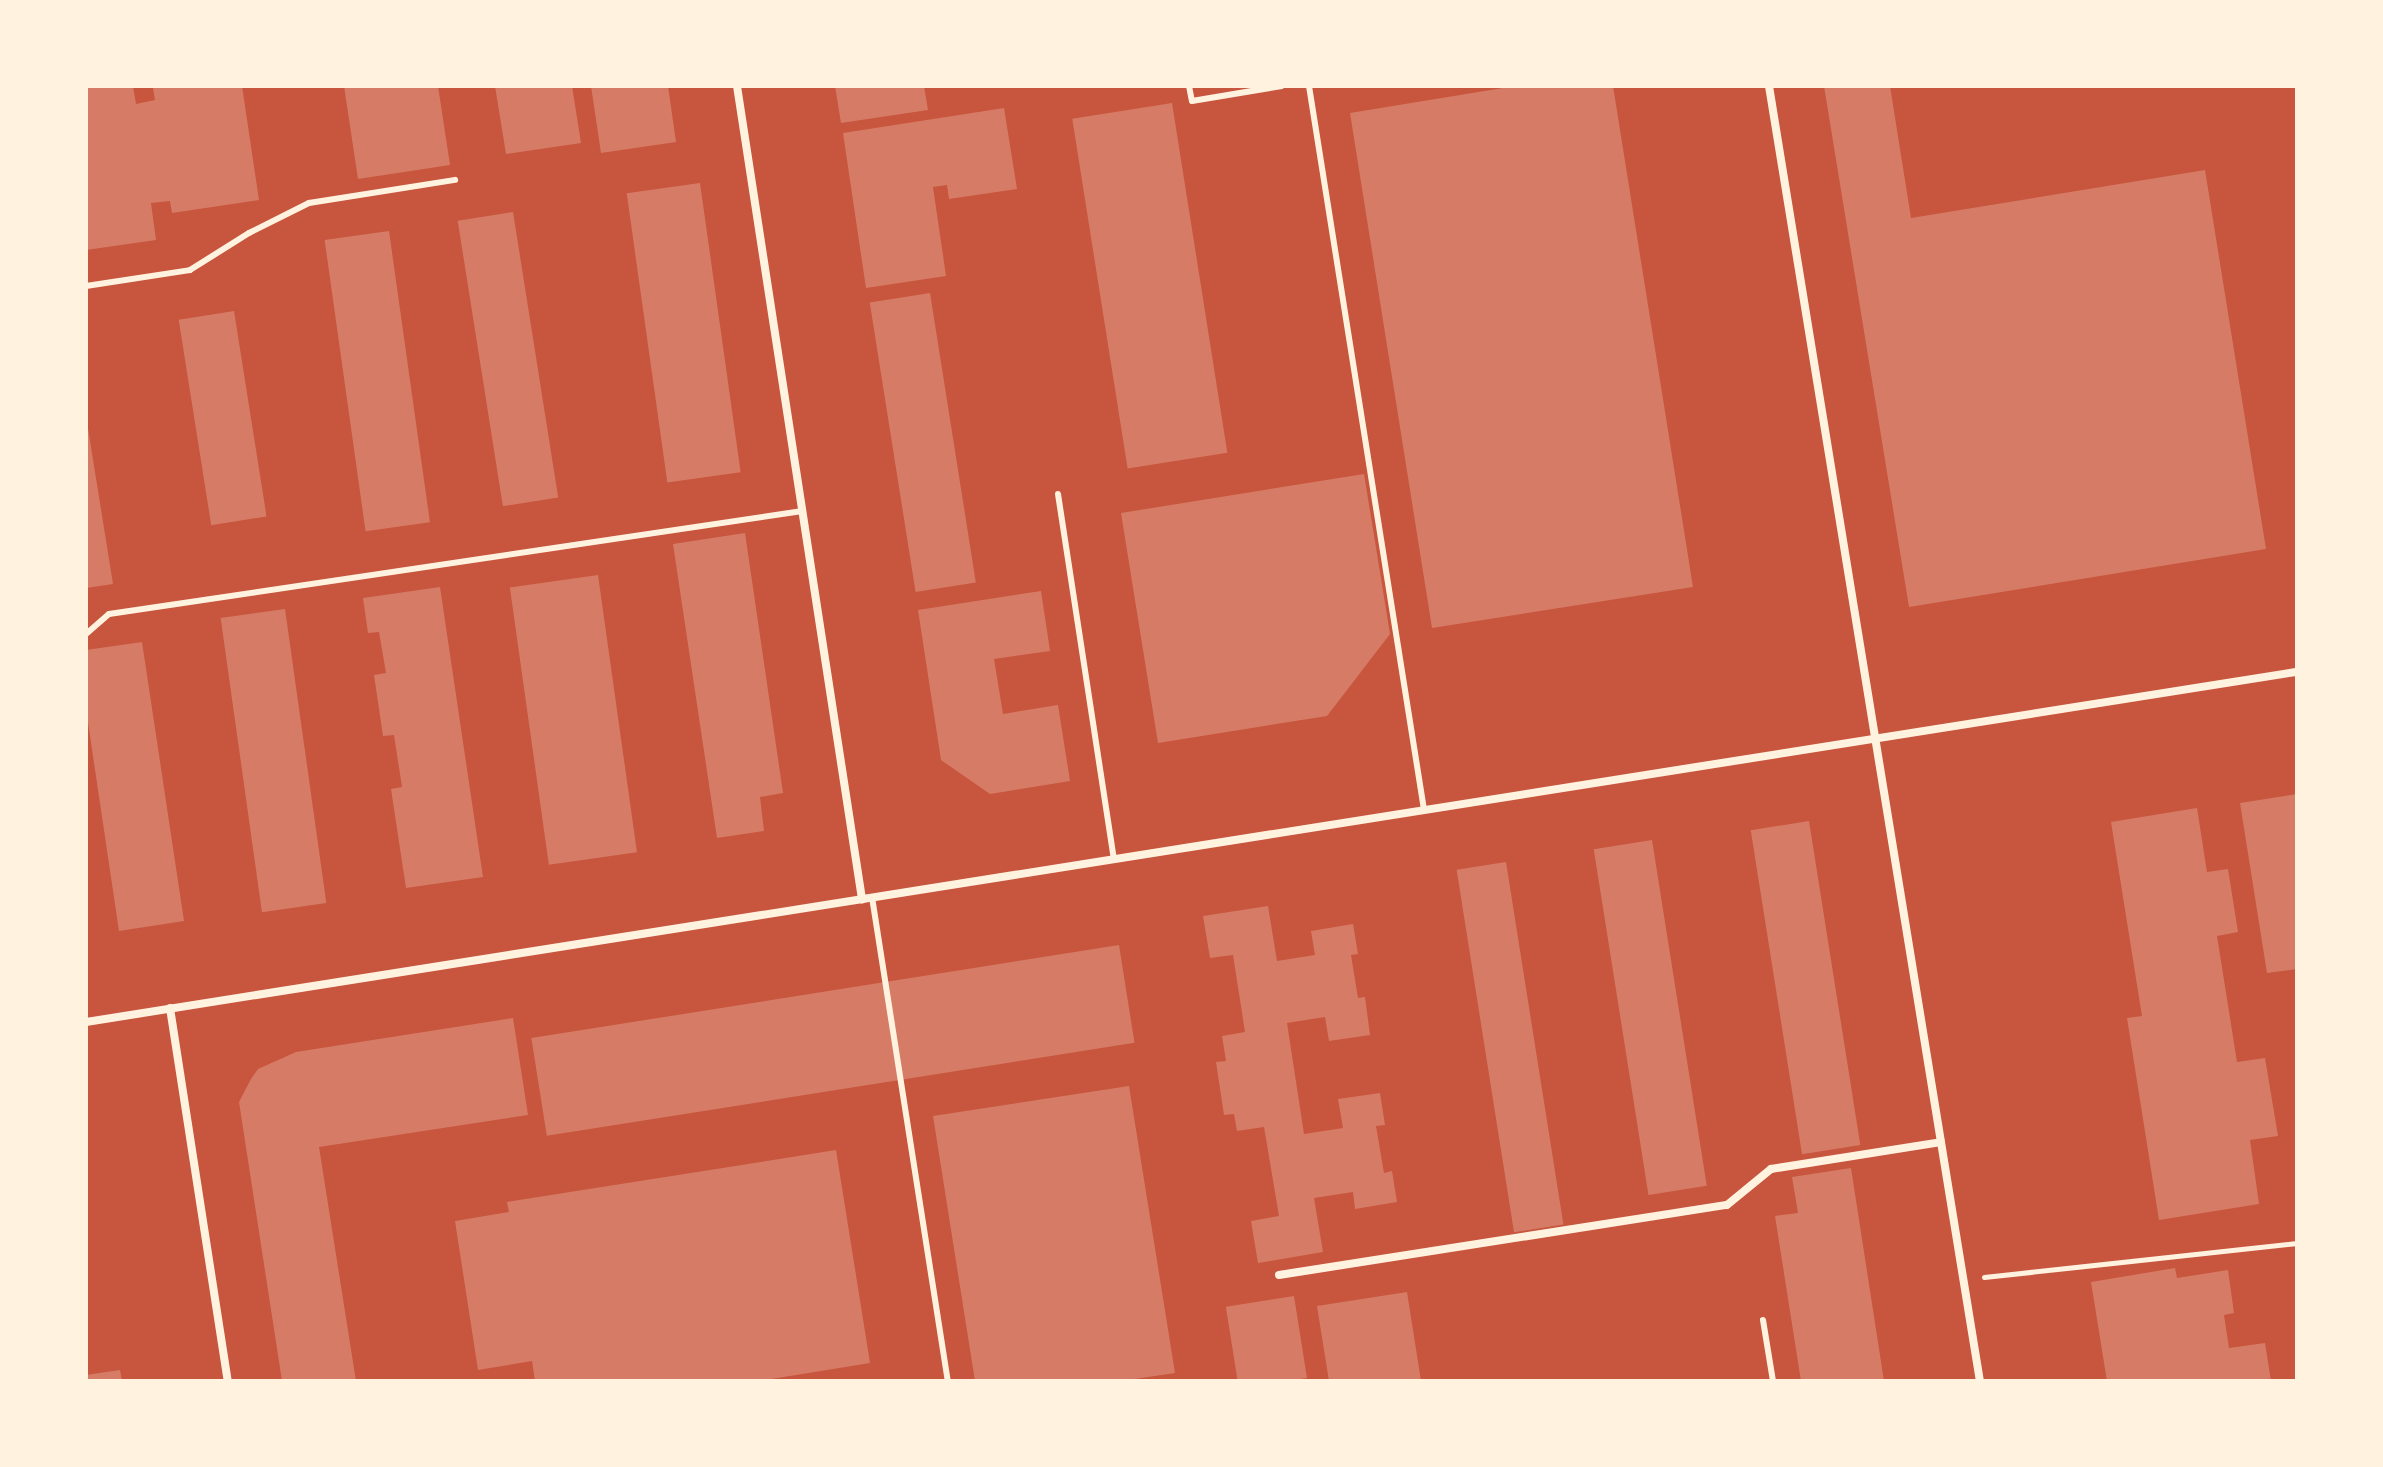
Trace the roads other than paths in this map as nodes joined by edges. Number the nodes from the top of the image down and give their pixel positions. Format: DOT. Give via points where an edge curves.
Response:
graph roads {
  1 [pos="737,86"];
  2 [pos="1189,86"];
  3 [pos="1282,86"];
  4 [pos="1309,86"];
  5 [pos="1769,86"];
  6 [pos="455,180"];
  7 [pos="86,286"];
  8 [pos="1058,494"];
  9 [pos="802,511"];
  10 [pos="86,634"];
  11 [pos="2297,672"];
  12 [pos="1875,739"];
  13 [pos="1424,810"];
  14 [pos="1114,859"];
  15 [pos="872,897"];
  16 [pos="862,899"];
  17 [pos="170,1008"];
  18 [pos="86,1022"];
  19 [pos="1941,1142"];
  20 [pos="1279,1275"];
  21 [pos="1763,1320"];
  22 [pos="228,1381"];
  23 [pos="948,1381"];
  24 [pos="1773,1381"];
  25 [pos="1980,1381"];
  1 -- 9 [label="street"];
  2 -- 3 [label="lane" via="1192,101"];
  4 -- 13 [label="lane"];
  5 -- 12 [label="street"];
  6 -- 7 [label="lane" via="309,203 190,270"];
  8 -- 14 [label="lane"];
  9 -- 10 [label="lane" via="109,614"];
  9 -- 16 [label="street"];
  11 -- 12 [label="street"];
  12 -- 13 [label="street"];
  12 -- 19 [label="street"];
  13 -- 14 [label="street"];
  14 -- 15 [label="street"];
  15 -- 16 [label="street"];
  15 -- 23 [label="lane"];
  16 -- 17 [label="street"];
  17 -- 18 [label="street"];
  17 -- 22 [label="street"];
  19 -- 20 [label="street" via="1771,1169 1727,1205"];
  19 -- 25 [label="street"];
  21 -- 24 [label="lane"];
}
